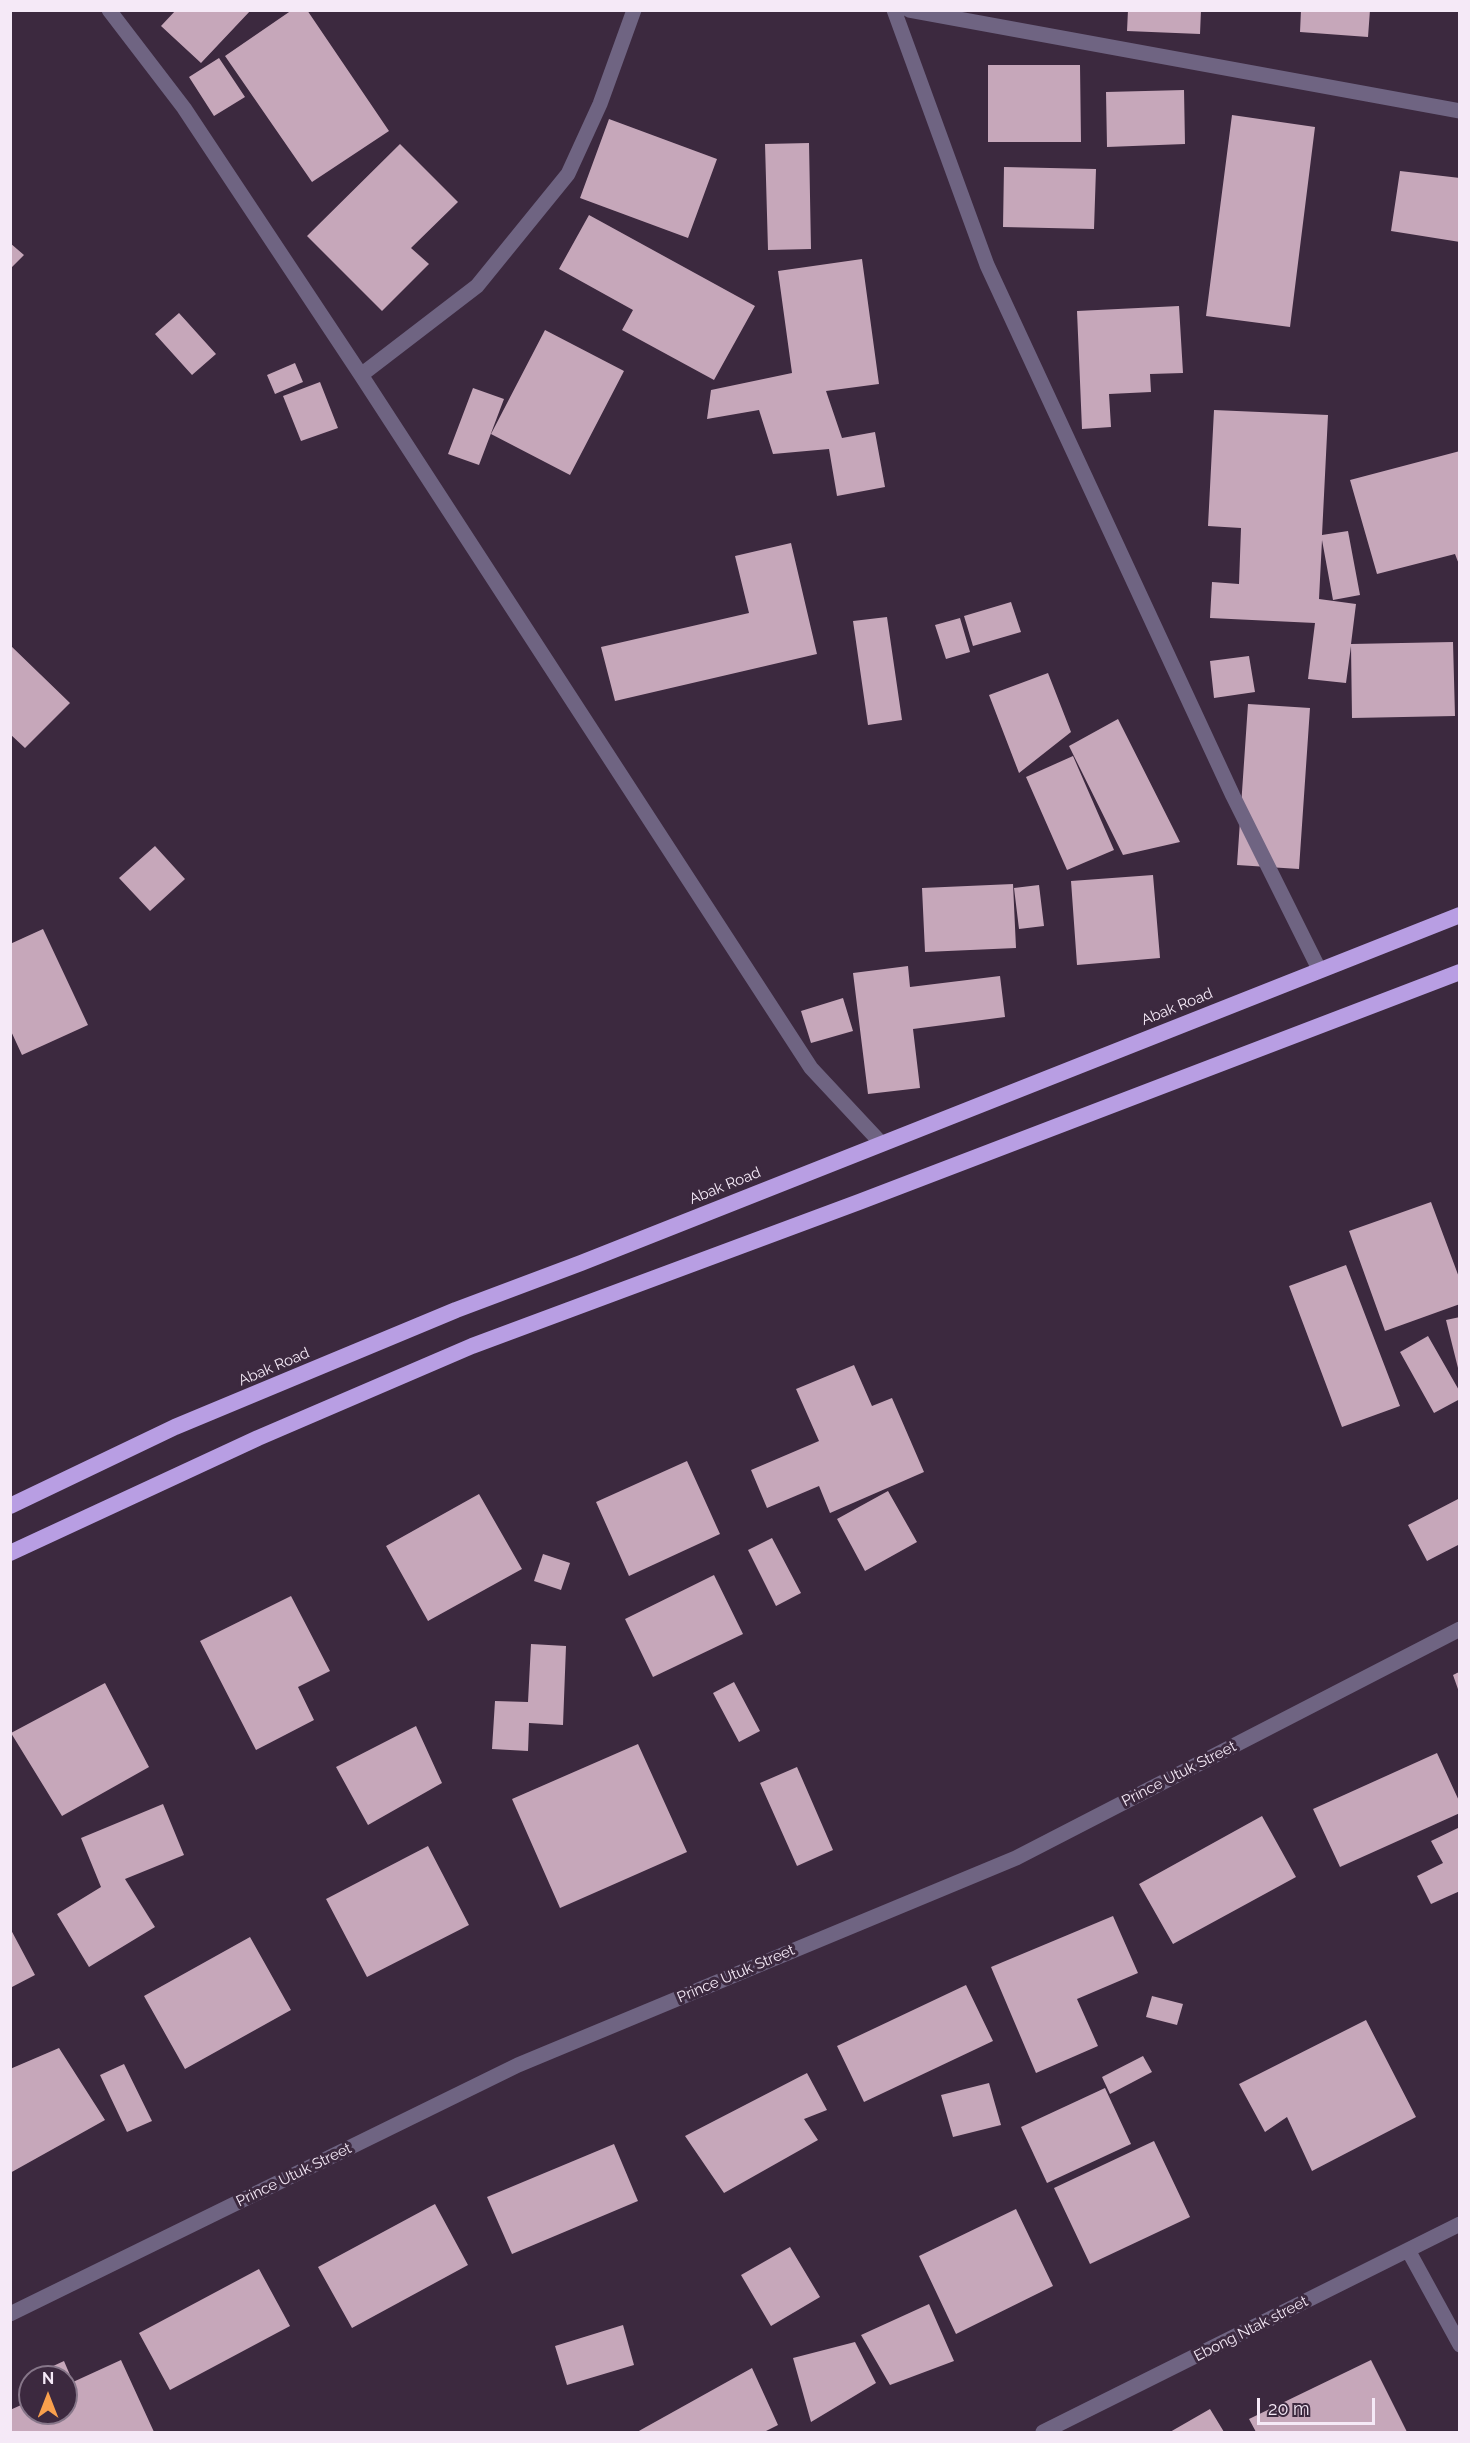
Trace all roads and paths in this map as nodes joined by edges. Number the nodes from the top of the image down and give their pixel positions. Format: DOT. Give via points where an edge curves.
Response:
graph roads {
  1 [pos="109,10"];
  2 [pos="634,10"];
  3 [pos="894,10"];
  4 [pos="909,10"];
  5 [pos="1460,111"];
  6 [pos="361,375"];
  7 [pos="1460,915"];
  8 [pos="1319,969"];
  9 [pos="1460,972"];
  10 [pos="882,1144"];
  11 [pos="10,1506"];
  12 [pos="10,1553"];
  13 [pos="1460,1629"];
  14 [pos="1460,2224"];
  15 [pos="1408,2250"];
  16 [pos="10,2314"];
  17 [pos="1460,2345"];
  18 [pos="1042,2433"];
  1 -- 6 [label="street" via="184,108"];
  2 -- 6 [label="street" via="600,104 568,174 477,286"];
  3 -- 8 [label="street" via="987,265 1233,796"];
  4 -- 5 [label="street"];
  6 -- 10 [label="street" via="811,1068"];
  7 -- 8 [label="highway, Abak Road"];
  8 -- 10 [label="highway, Abak Road"];
  9 -- 12 [label="highway" via="471,1346"];
  10 -- 11 [label="highway, Abak Road" via="456,1310 175,1427"];
  13 -- 16 [label="street, Prince Utuk Street" via="1016,1857 518,2065"];
  14 -- 15 [label="street, Ebong Ntak street"];
  15 -- 17 [label="street"];
  15 -- 18 [label="street, Ebong Ntak street"];
}
